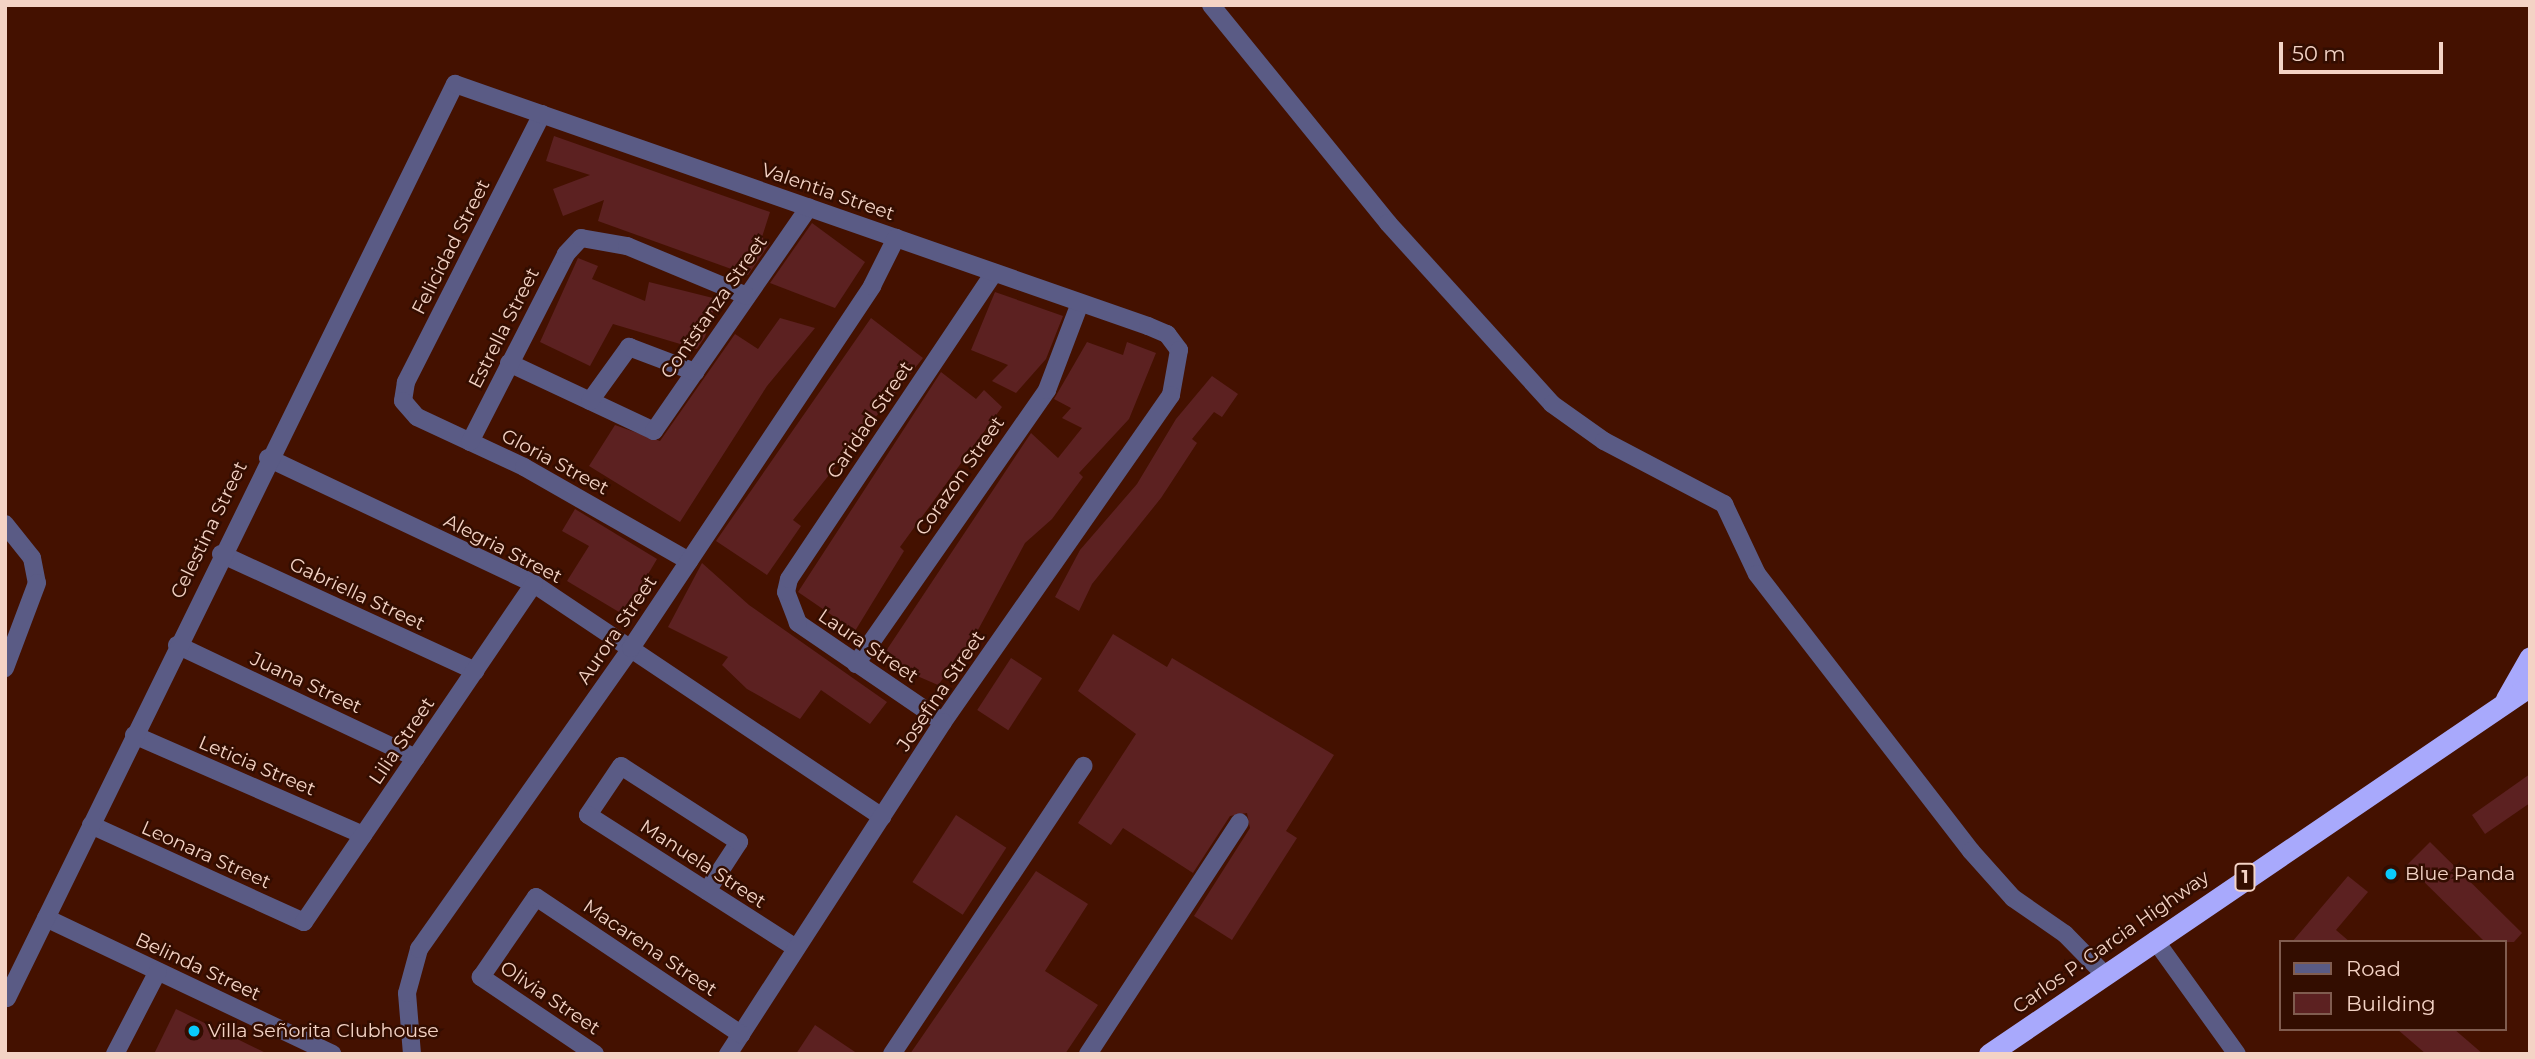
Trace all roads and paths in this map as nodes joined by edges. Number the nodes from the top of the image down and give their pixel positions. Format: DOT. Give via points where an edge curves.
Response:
graph roads {
  1 [pos="1211,5"];
  2 [pos="455,84"];
  3 [pos="542,114"];
  4 [pos="808,207"];
  5 [pos="896,238"];
  6 [pos="994,273"];
  7 [pos="747,296"];
  8 [pos="1080,303"];
  9 [pos="1179,351"];
  10 [pos="509,363"];
  11 [pos="695,372"];
  12 [pos="403,401"];
  13 [pos="590,401"];
  14 [pos="470,442"];
  15 [pos="268,458"];
  16 [pos="5,524"];
  17 [pos="221,554"];
  18 [pos="689,561"];
  19 [pos="534,584"];
  20 [pos="786,592"];
  21 [pos="177,645"];
  22 [pos="631,648"];
  23 [pos="2530,657"];
  24 [pos="856,664"];
  25 [pos="5,668"];
  26 [pos="475,671"];
  27 [pos="2530,686"];
  28 [pos="2530,700"];
  29 [pos="2503,704"];
  30 [pos="943,722"];
  31 [pos="134,736"];
  32 [pos="416,758"];
  33 [pos="1083,766"];
  34 [pos="882,817"];
  35 [pos="1240,822"];
  36 [pos="91,825"];
  37 [pos="363,835"];
  38 [pos="707,891"];
  39 [pos="46,918"];
  40 [pos="304,922"];
  41 [pos="2155,940"];
  42 [pos="796,948"];
  43 [pos="158,971"];
  44 [pos="2104,974"];
  45 [pos="481,977"];
  46 [pos="7,998"];
  47 [pos="741,1034"];
  48 [pos="310,1049"];
  49 [pos="115,1054"];
  50 [pos="332,1054"];
  51 [pos="412,1054"];
  52 [pos="595,1054"];
  53 [pos="728,1054"];
  54 [pos="892,1054"];
  55 [pos="1088,1054"];
  56 [pos="1989,1054"];
  57 [pos="2237,1054"];
  1 -- 44 [label="street" via="1388,223 1552,404 1615,447 1724,504 1757,574 1971,851 2013,898 2079,946"];
  2 -- 3 [label="street, Valentia Street"];
  2 -- 15 [label="street, Celestina Street"];
  3 -- 4 [label="street, Valentia Street"];
  3 -- 12 [label="street, Felicidad Street" via="406,382"];
  4 -- 5 [label="street, Valentia Street"];
  4 -- 7 [label="street, Contstanza Street"];
  5 -- 6 [label="street, Valentia Street"];
  5 -- 18 [label="street, Aurora Street" via="873,286"];
  6 -- 8 [label="street, Valentia Street"];
  6 -- 20 [label="street, Caridad Street" via="789,579"];
  7 -- 10 [label="street, Estrella Street" via="627,246 581,238 566,254"];
  7 -- 11 [label="street, Contstanza Street"];
  8 -- 9 [label="street, Valentia Street" via="1167,334"];
  8 -- 24 [label="street, Corazon Street" via="1047,390"];
  9 -- 30 [label="street, Josefina Street" via="1171,395"];
  10 -- 13 [label="street"];
  10 -- 14 [label="street, Estrella Street"];
  11 -- 13 [label="street" via="629,347"];
  11 -- 13 [label="street, Contstanza Street" via="654,431"];
  12 -- 14 [label="street, Gloria Street" via="417,417"];
  14 -- 18 [label="street, Gloria Street"];
  15 -- 17 [label="street, Celestina Street"];
  15 -- 19 [label="street, Alegria Street"];
  16 -- 25 [label="street" via="32,558 37,583"];
  17 -- 21 [label="street, Celestina Street"];
  17 -- 26 [label="street, Gabriella Street"];
  18 -- 22 [label="street, Aurora Street"];
  19 -- 22 [label="street, Alegria Street"];
  19 -- 26 [label="street, Lilia Street"];
  20 -- 24 [label="street, Laura Street" via="798,623"];
  21 -- 31 [label="street, Celestina Street"];
  21 -- 32 [label="street, Juana Street"];
  22 -- 34 [label="street, Alegria Street"];
  22 -- 51 [label="street, Aurora Street" via="419,949 407,993"];
  23 -- 29 [label="highway, Carlos P. Garcia Highway / 1"];
  24 -- 30 [label="street, Laura Street"];
  26 -- 32 [label="street, Lilia Street"];
  27 -- 29 [label="highway, Carlos P. Garcia Highway / 1"];
  28 -- 29 [label="highway, Carlos P. Garcia Highway / 1"];
  29 -- 41 [label="highway, Carlos P. Garcia Highway / 1"];
  30 -- 34 [label="street, Josefina Street"];
  31 -- 36 [label="street, Celestina Street"];
  31 -- 37 [label="street, Leticia Street"];
  32 -- 37 [label="street, Lilia Street"];
  33 -- 54 [label="street"];
  34 -- 42 [label="street, Josefina Street"];
  35 -- 55 [label="street"];
  36 -- 39 [label="street, Celestina Street"];
  36 -- 40 [label="street, Leonara Street"];
  37 -- 40 [label="street, Lilia Street"];
  38 -- 38 [label="street, Manuela Street" via="588,815 621,766 739,842"];
  38 -- 42 [label="street, Manuela Street"];
  39 -- 43 [label="street, Belinda Street"];
  39 -- 46 [label="street, Celestina Street"];
  41 -- 44 [label="highway, Carlos P. Garcia Highway / 1"];
  41 -- 57 [label="street"];
  42 -- 47 [label="street, Josefina Street"];
  43 -- 48 [label="street, Belinda Street"];
  43 -- 49 [label="street"];
  44 -- 56 [label="highway, Carlos P. Garcia Highway / 1"];
  45 -- 47 [label="street, Macarena Street" via="536,897"];
  45 -- 52 [label="street, Olivia Street"];
  47 -- 53 [label="street, Josefina Street"];
  48 -- 50 [label="street, Belinda Street"];
}
